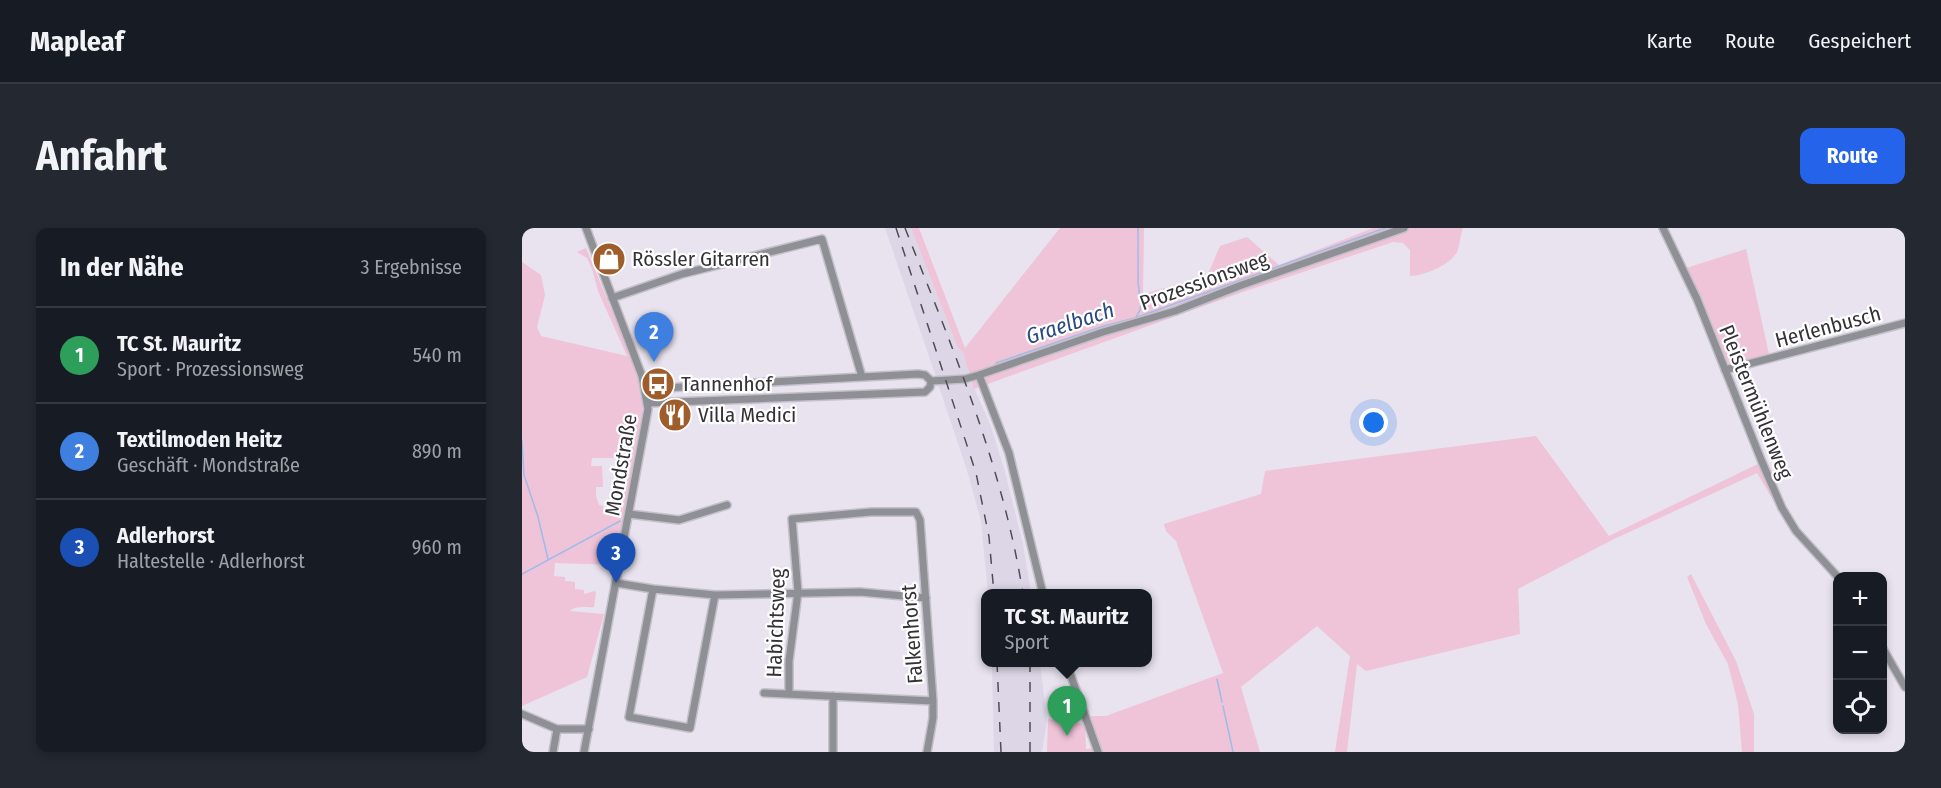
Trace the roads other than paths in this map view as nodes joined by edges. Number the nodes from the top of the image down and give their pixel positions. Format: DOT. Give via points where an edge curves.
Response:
graph roads {
  1 [pos="586,228"];
  2 [pos="1404,228"];
  3 [pos="1663,228"];
  4 [pos="612,298"];
  5 [pos="1905,323"];
  6 [pos="1725,370"];
  7 [pos="979,375"];
  8 [pos="862,377"];
  9 [pos="931,381"];
  10 [pos="646,389"];
  11 [pos="648,403"];
  12 [pos="728,506"];
  13 [pos="629,514"];
  14 [pos="918,514"];
  15 [pos="1834,572"];
  16 [pos="616,583"];
  17 [pos="1042,589"];
  18 [pos="653,590"];
  19 [pos="798,592"];
  20 [pos="716,595"];
  21 [pos="926,598"];
  22 [pos="1887,656"];
  23 [pos="1067,667"];
  24 [pos="1905,687"];
  25 [pos="764,693"];
  26 [pos="789,694"];
  27 [pos="833,696"];
  28 [pos="933,701"];
  29 [pos="522,714"];
  30 [pos="557,729"];
  31 [pos="589,729"];
  32 [pos="553,752"];
  33 [pos="584,752"];
  34 [pos="833,752"];
  35 [pos="927,752"];
  36 [pos="1098,752"];
  1 -- 4 [label="street, Mondstraße"];
  2 -- 7 [label="street, Prozessionsweg" via="1153,319"];
  3 -- 6 [label="street, Pleistermühlenweg"];
  4 -- 8 [label="street" via="682,274 822,239"];
  4 -- 10 [label="street, Mondstraße"];
  5 -- 6 [label="street, Herlenbusch"];
  6 -- 15 [label="street, Pleistermühlenweg" via="1782,508 1796,531"];
  7 -- 9 [label="street, Prozessionsweg" via="965,380"];
  7 -- 17 [label="street" via="1009,453"];
  8 -- 9 [label="street, Prozessionsweg" via="918,374"];
  8 -- 10 [label="street, Prozessionsweg"];
  9 -- 11 [label="street, Prozessionsweg" via="925,392"];
  10 -- 11 [label="street, Mondstraße"];
  11 -- 13 [label="street, Mondstraße"];
  12 -- 13 [label="street" via="679,520"];
  13 -- 16 [label="street, Mondstraße"];
  14 -- 19 [label="street, Habichtsweg" via="871,512 792,519"];
  14 -- 21 [label="street, Falkenhorst"];
  16 -- 18 [label="street"];
  16 -- 31 [label="street, Mondstraße"];
  18 -- 20 [label="street"];
  18 -- 20 [label="street" via="630,717 690,728"];
  19 -- 20 [label="street"];
  19 -- 21 [label="street"];
  19 -- 26 [label="street, Habichtsweg"];
  21 -- 28 [label="street, Falkenhorst"];
  22 -- 24 [label="street"];
  23 -- 36 [label="street"];
  25 -- 26 [label="street"];
  26 -- 27 [label="street"];
  27 -- 28 [label="street"];
  27 -- 34 [label="street"];
  28 -- 35 [label="street, Falkenhorst"];
  29 -- 30 [label="street"];
  30 -- 31 [label="street"];
  30 -- 32 [label="street"];
  31 -- 33 [label="street, Mondstraße"];
}
